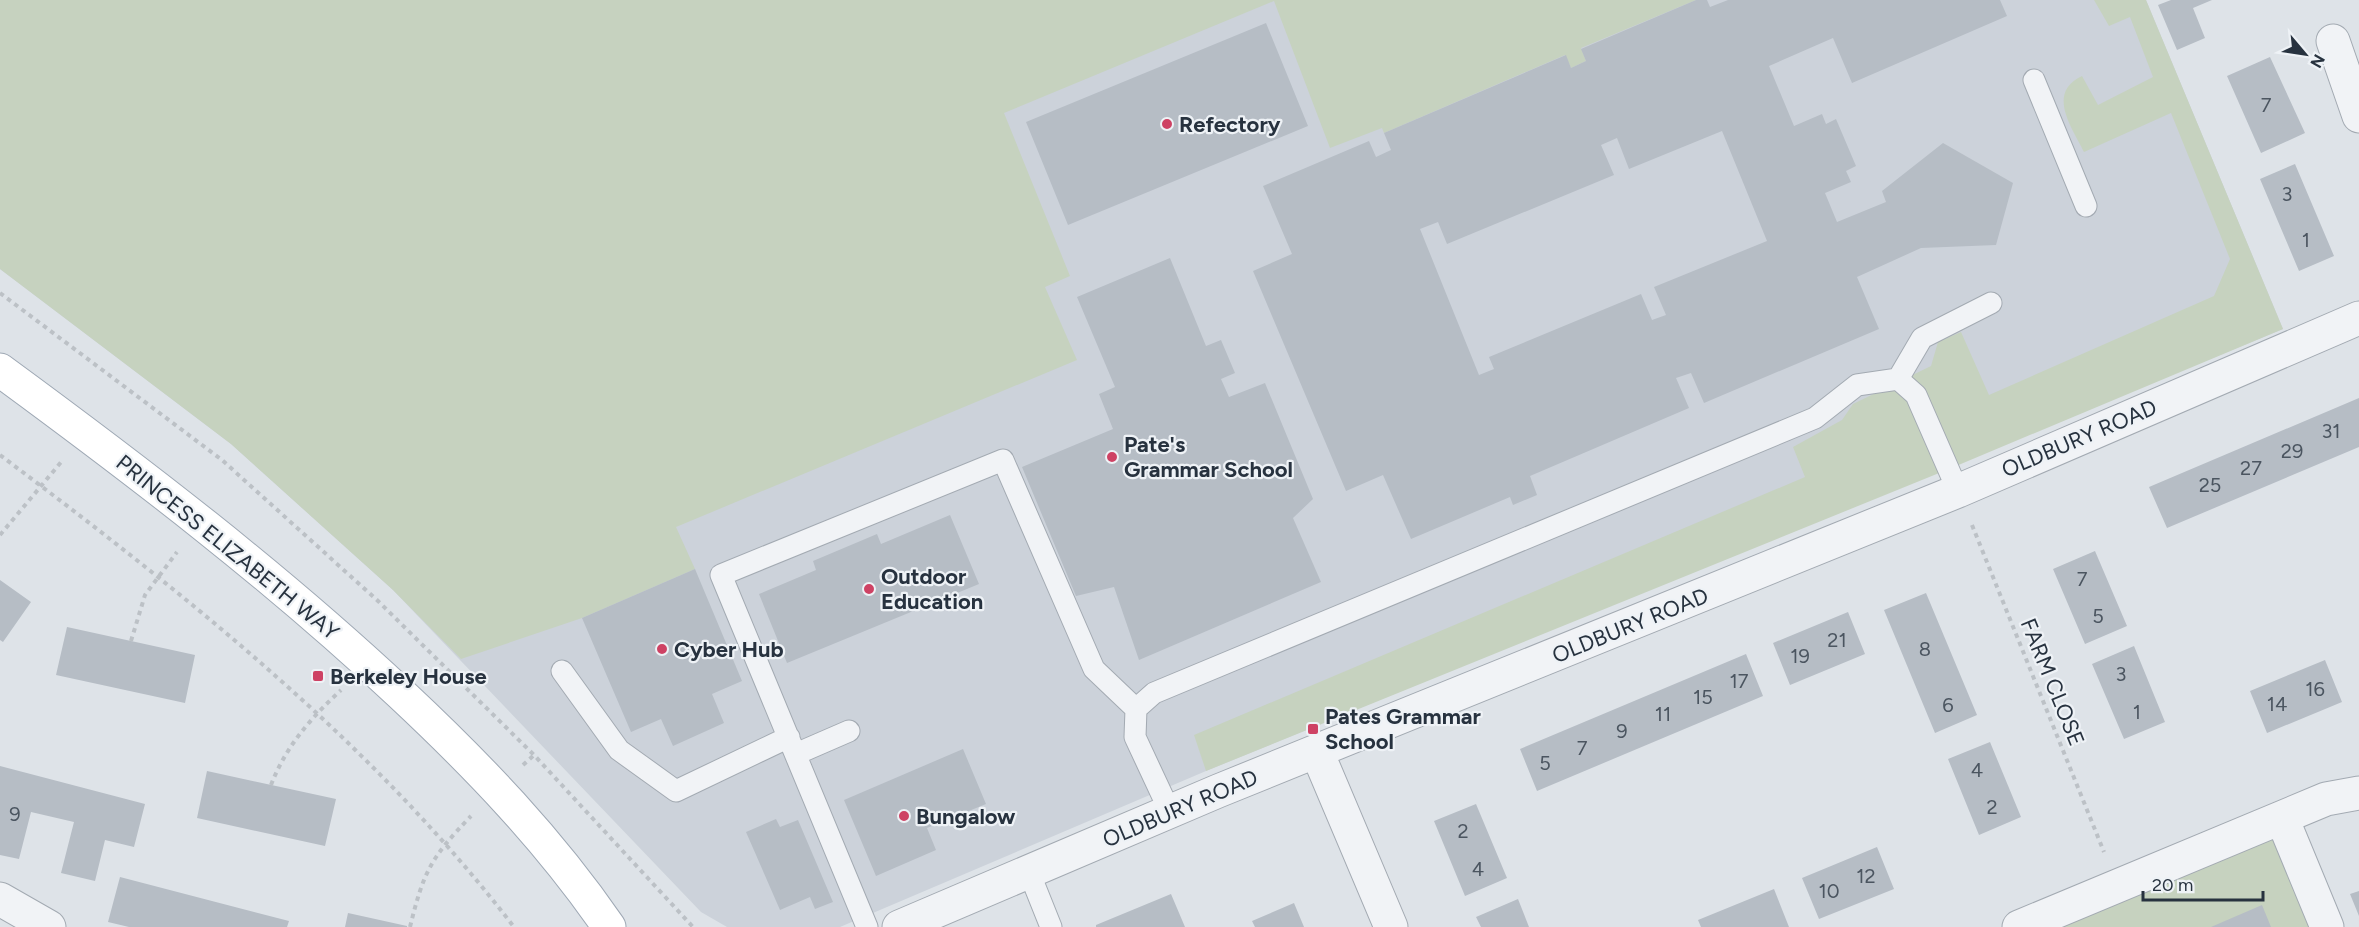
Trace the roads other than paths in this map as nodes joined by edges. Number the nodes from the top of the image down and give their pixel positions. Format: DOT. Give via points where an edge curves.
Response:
graph roads {
  1 [pos="2333,41"];
  2 [pos="2034,80"];
  3 [pos="2359,116"];
  4 [pos="2086,206"];
  5 [pos="1991,303"];
  6 [pos="2359,318"];
  7 [pos="0,370"];
  8 [pos="1898,379"];
  9 [pos="1958,491"];
  10 [pos="562,671"];
  11 [pos="1136,709"];
  12 [pos="849,731"];
  13 [pos="793,746"];
  14 [pos="1317,752"];
  15 [pos="2359,793"];
  16 [pos="1170,812"];
  17 [pos="2282,818"];
  18 [pos="1029,872"];
  19 [pos="609,927"];
  20 [pos="867,927"];
  21 [pos="899,927"];
  22 [pos="1051,927"];
  23 [pos="1390,927"];
  24 [pos="2019,927"];
  25 [pos="2326,927"];
  1 -- 3 [label="street"];
  2 -- 4 [label="lane"];
  5 -- 8 [label="lane" via="1922,338"];
  6 -- 9 [label="street, OLDBURY ROAD"];
  7 -- 19 [label="main road, PRINCESS ELIZABETH WAY" via="201,520 368,663 498,789 548,844"];
  8 -- 9 [label="lane" via="1916,395"];
  8 -- 11 [label="lane" via="1857,385 1815,418 1164,688"];
  9 -- 14 [label="street, OLDBURY ROAD"];
  10 -- 13 [label="lane" via="619,750 675,791"];
  11 -- 13 [label="lane" via="1095,669 1003,460 721,575"];
  11 -- 16 [label="lane" via="1135,737"];
  12 -- 13 [label="lane"];
  13 -- 20 [label="lane"];
  14 -- 16 [label="street, OLDBURY ROAD"];
  14 -- 23 [label="street"];
  15 -- 17 [label="street" via="2326,799"];
  16 -- 18 [label="street, OLDBURY ROAD"];
  17 -- 24 [label="street"];
  17 -- 25 [label="street"];
  18 -- 21 [label="street, OLDBURY ROAD"];
  18 -- 22 [label="lane"];
}
